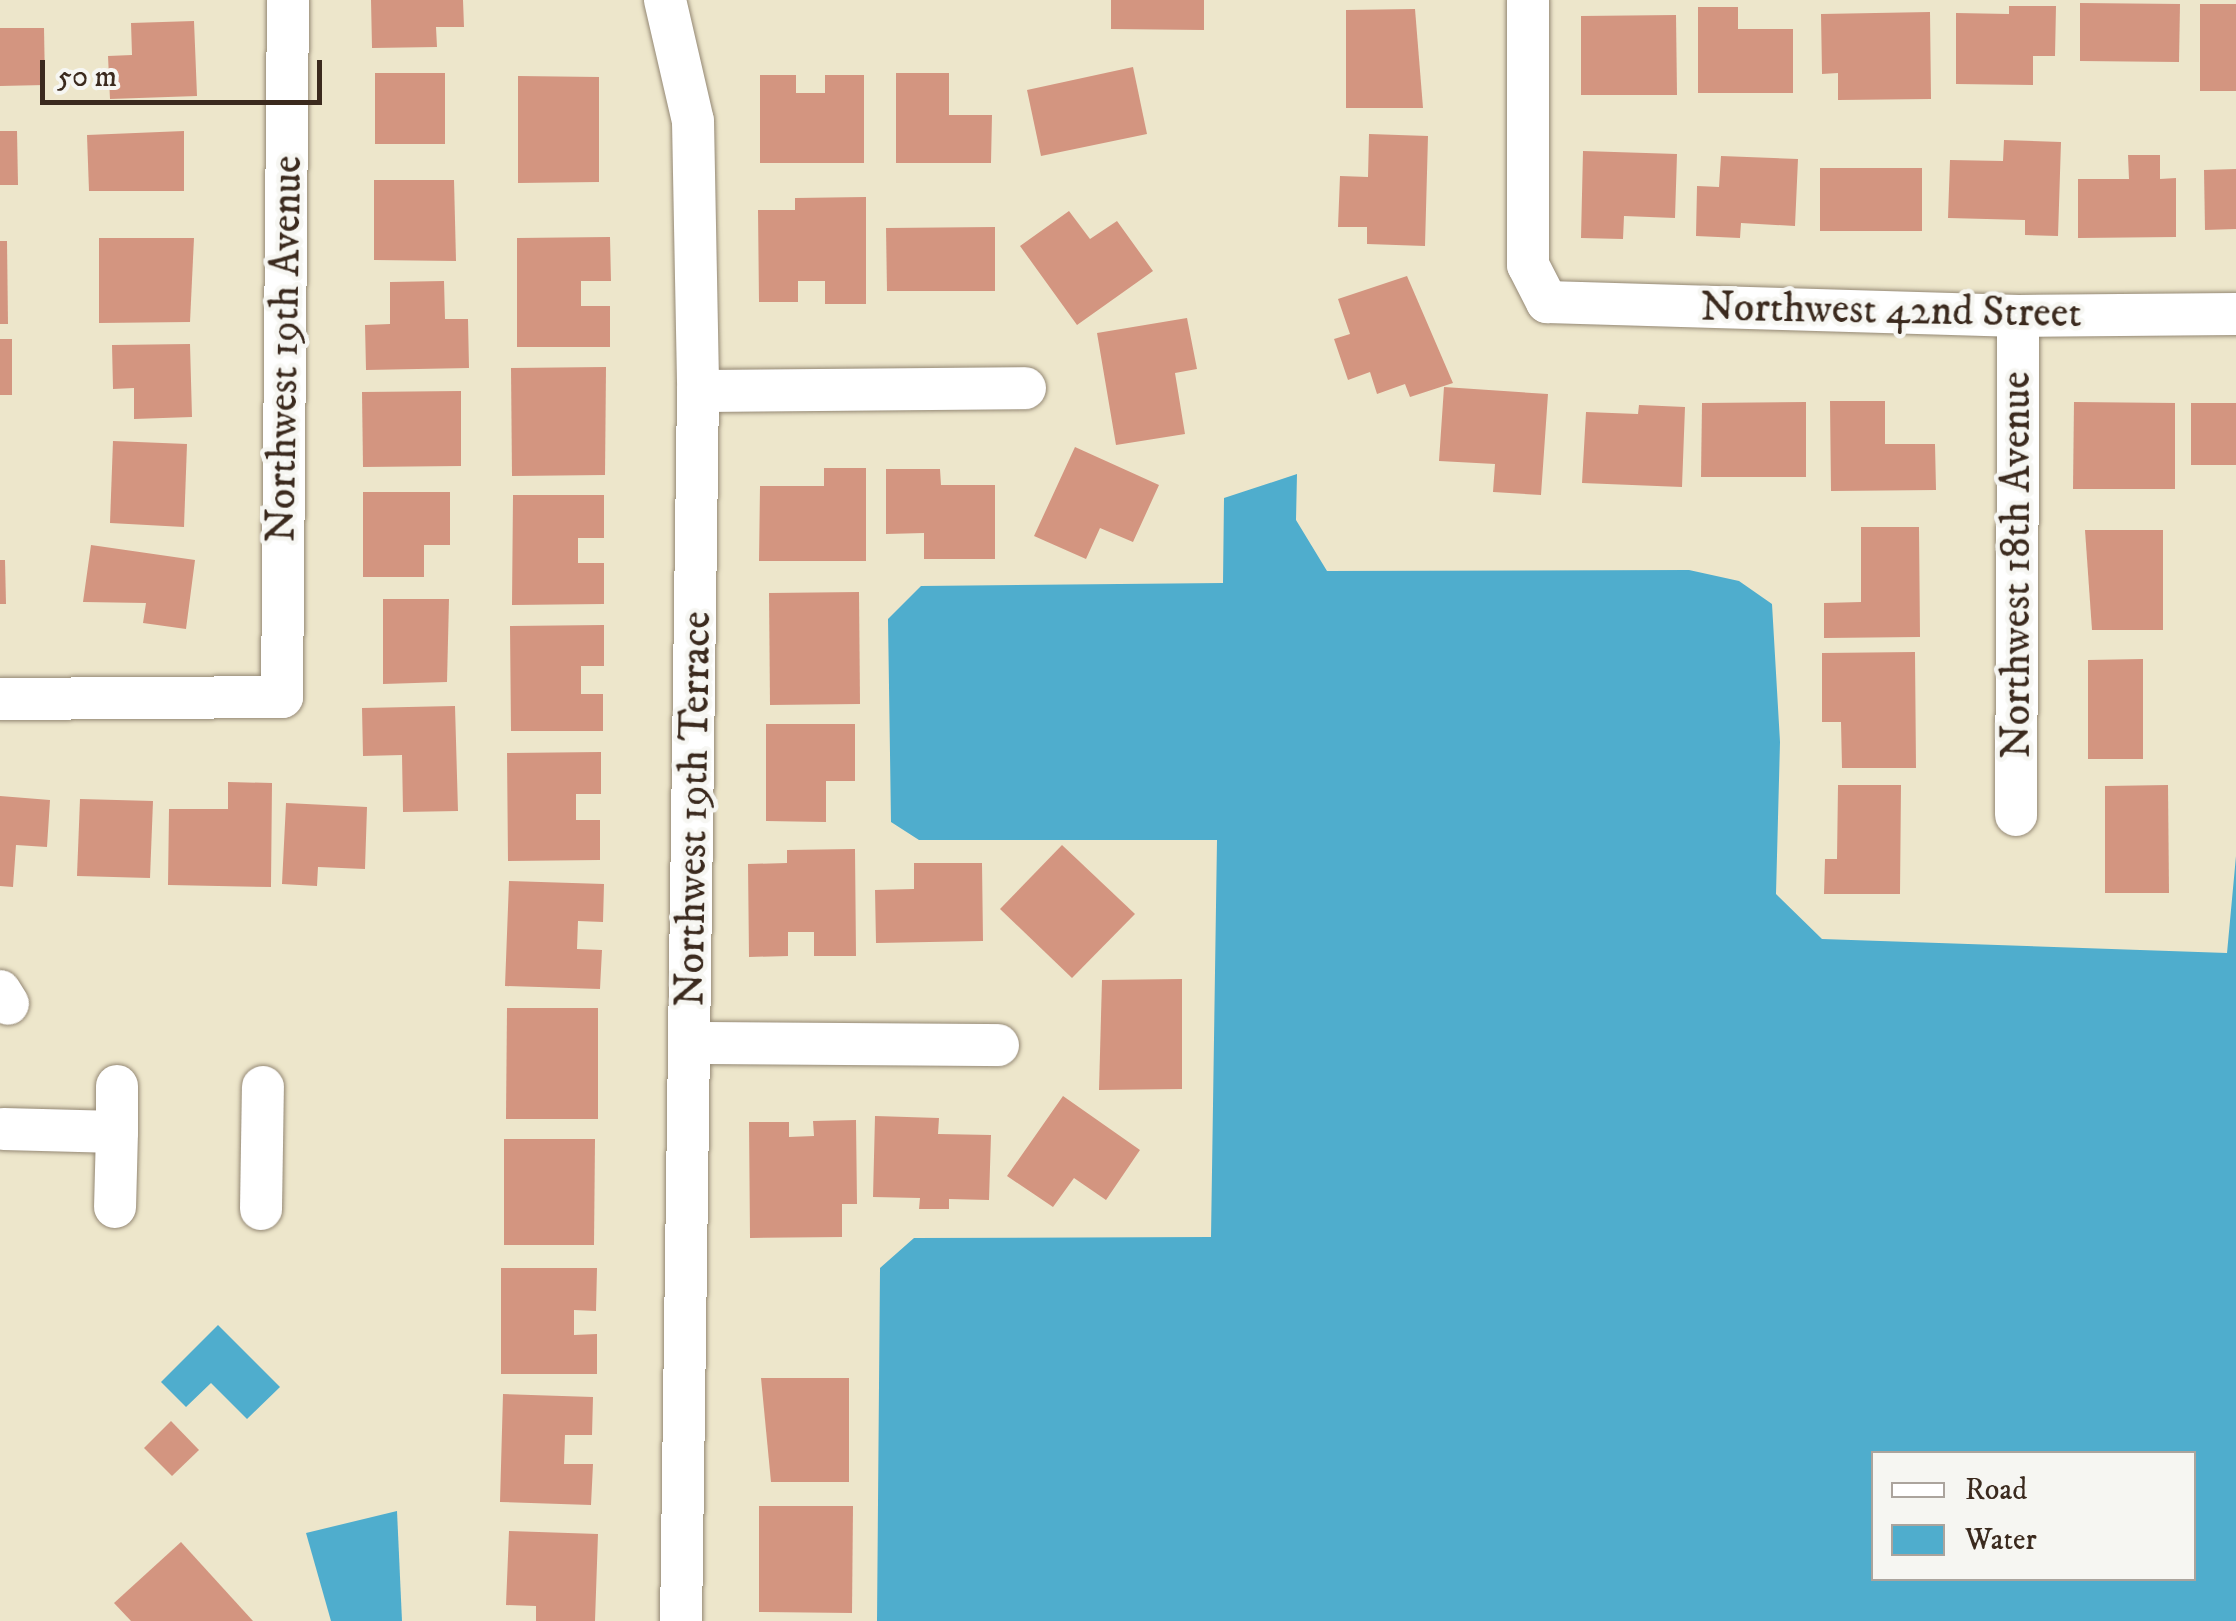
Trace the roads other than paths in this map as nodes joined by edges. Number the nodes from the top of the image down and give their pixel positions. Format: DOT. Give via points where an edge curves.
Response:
graph roads {
  1 [pos="288,0"];
  2 [pos="665,0"];
  3 [pos="1528,0"];
  4 [pos="2236,314"];
  5 [pos="2019,316"];
  6 [pos="1024,388"];
  7 [pos="698,390"];
  8 [pos="0,699"];
  9 [pos="2016,814"];
  10 [pos="691,1042"];
  11 [pos="998,1045"];
  12 [pos="117,1086"];
  13 [pos="263,1088"];
  14 [pos="4,1128"];
  15 [pos="117,1132"];
  16 [pos="115,1207"];
  17 [pos="261,1209"];
  18 [pos="681,1621"];
  1 -- 8 [label="street, Northwest 19th Avenue" via="282,698"];
  2 -- 7 [label="street, Northwest 19th Terrace" via="693,121"];
  3 -- 5 [label="street, Northwest 42nd Street" via="1528,264 1547,302"];
  4 -- 5 [label="street, Northwest 42nd Street"];
  5 -- 9 [label="street, Northwest 18th Avenue"];
  6 -- 7 [label="street"];
  7 -- 10 [label="street, Northwest 19th Terrace"];
  10 -- 11 [label="street"];
  10 -- 18 [label="street, Northwest 19th Terrace"];
  12 -- 15 [label="street"];
  13 -- 17 [label="street"];
  14 -- 15 [label="street"];
  15 -- 16 [label="street"];
}
